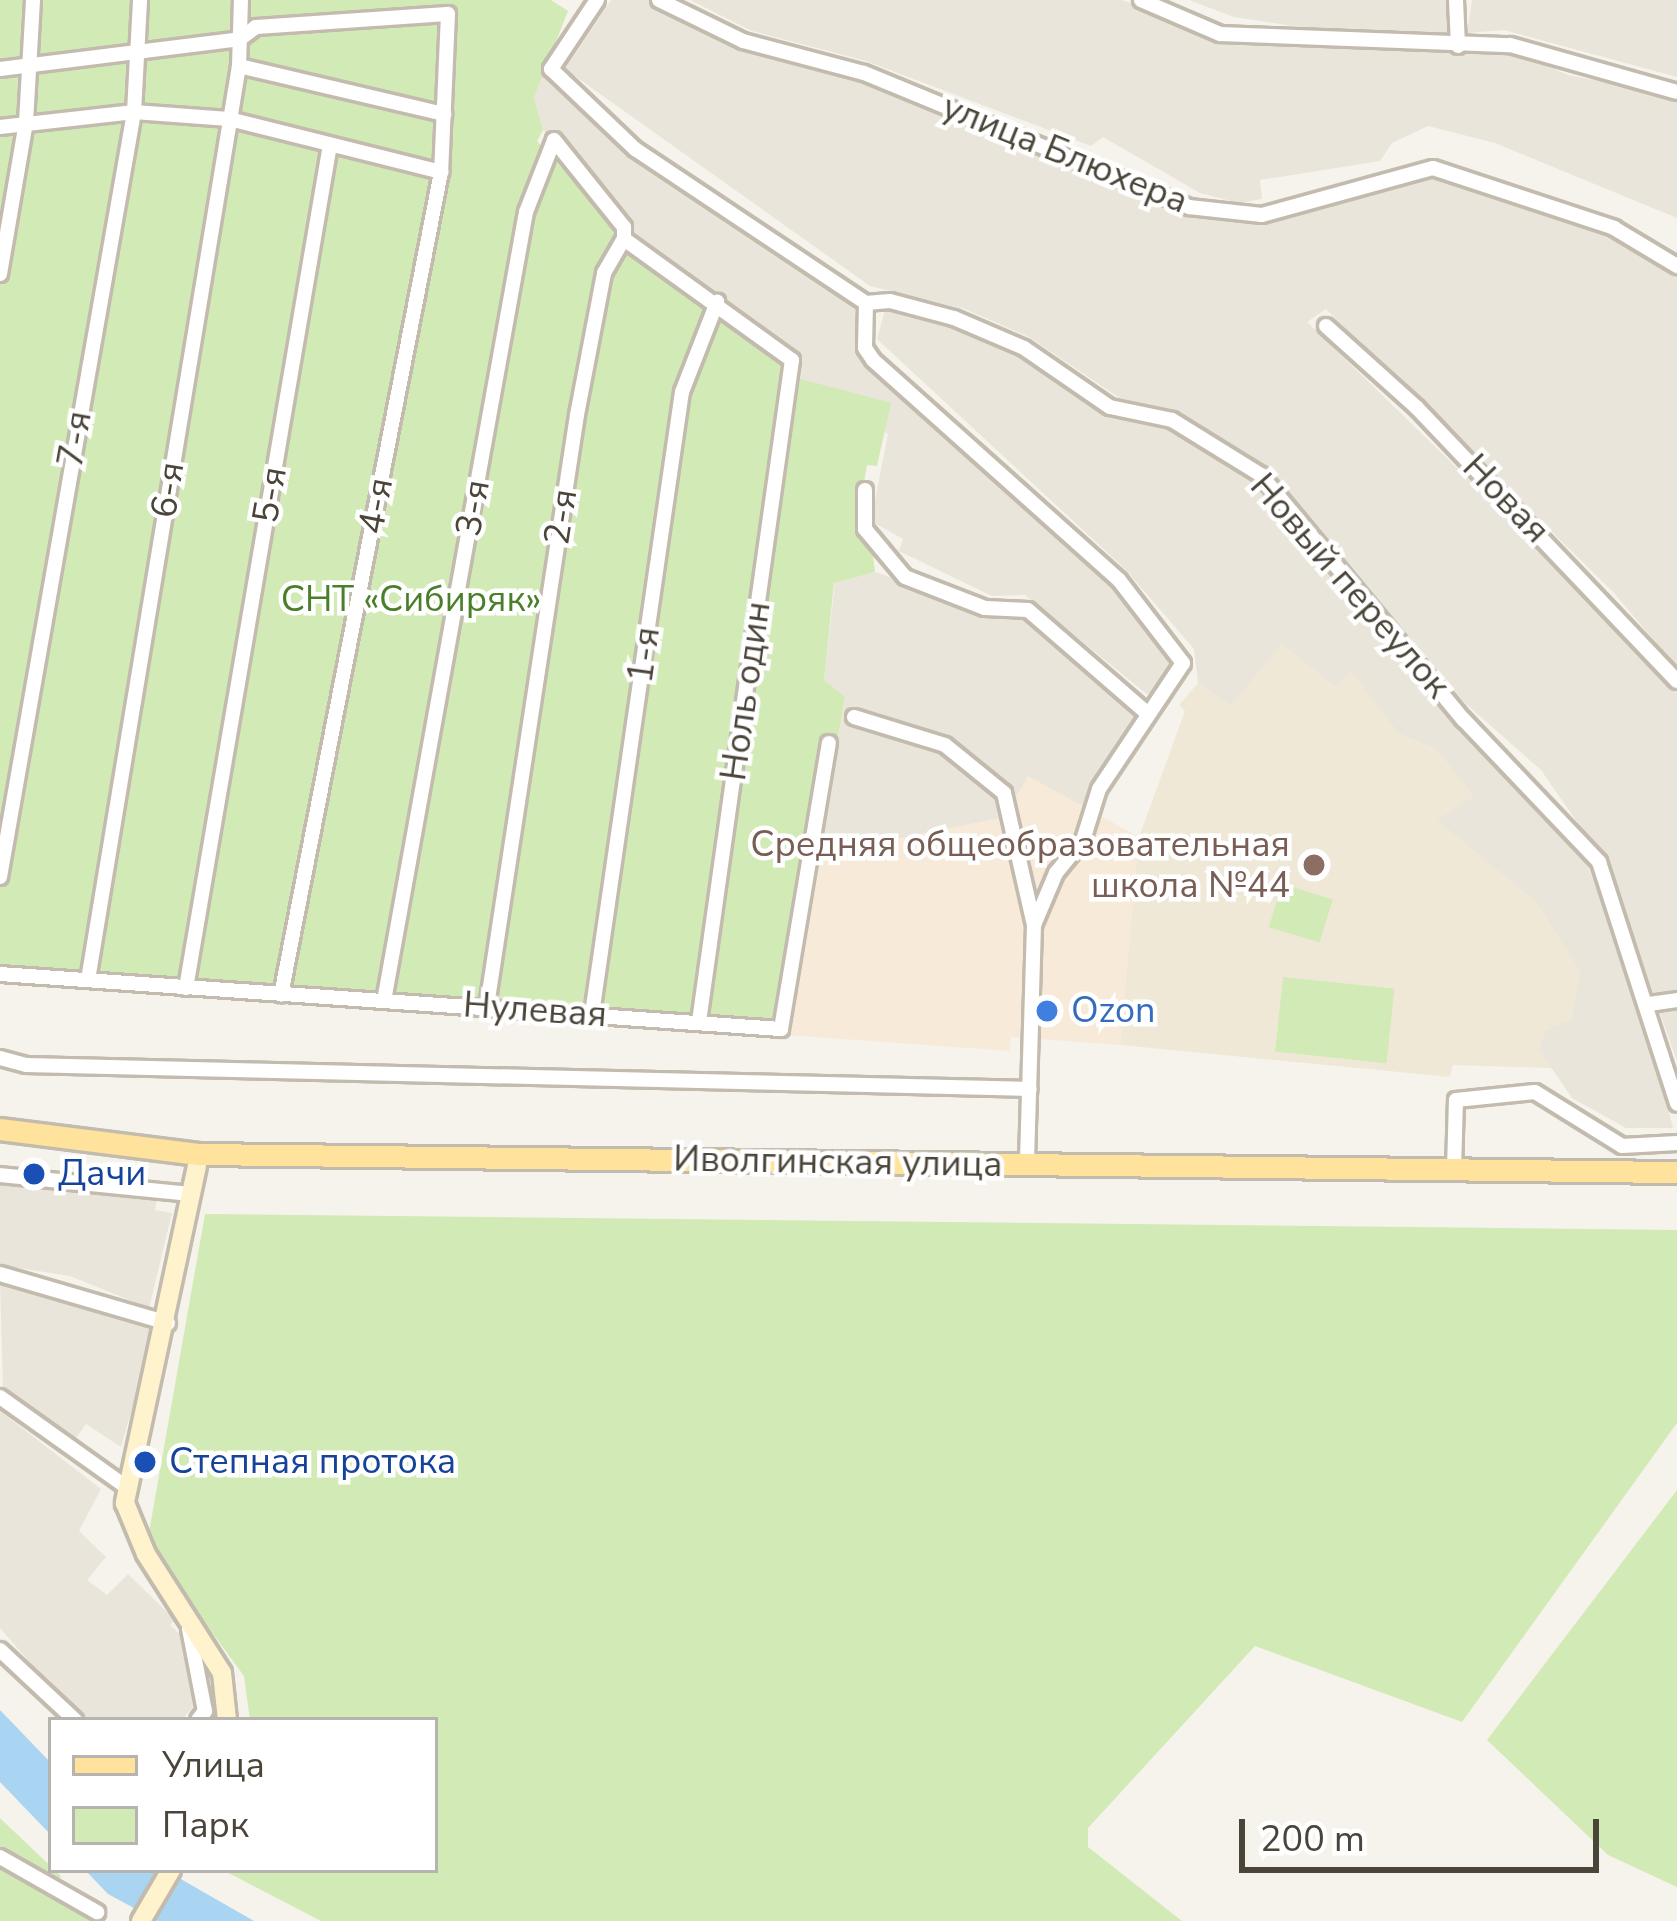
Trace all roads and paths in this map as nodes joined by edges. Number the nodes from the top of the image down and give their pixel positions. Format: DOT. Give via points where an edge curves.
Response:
graph roads {
  1 [pos="33,0"];
  2 [pos="140,0"];
  3 [pos="241,0"];
  4 [pos="597,0"];
  5 [pos="659,0"];
  6 [pos="1141,0"];
  7 [pos="1456,0"];
  8 [pos="240,39"];
  9 [pos="1458,46"];
  10 [pos="139,53"];
  11 [pos="29,65"];
  12 [pos="239,67"];
  13 [pos="0,70"];
  14 [pos="1677,92"];
  15 [pos="134,112"];
  16 [pos="444,114"];
  17 [pos="229,119"];
  18 [pos="26,122"];
  19 [pos="0,127"];
  20 [pos="331,145"];
  21 [pos="441,172"];
  22 [pos="624,239"];
  23 [pos="1677,266"];
  24 [pos="0,274"];
  25 [pos="717,302"];
  26 [pos="866,303"];
  27 [pos="1326,326"];
  28 [pos="865,490"];
  29 [pos="1677,681"];
  30 [pos="1148,714"];
  31 [pos="854,717"];
  32 [pos="829,742"];
  33 [pos="0,877"];
  34 [pos="1034,925"];
  35 [pos="0,974"];
  36 [pos="88,980"];
  37 [pos="186,988"];
  38 [pos="281,995"];
  39 [pos="1677,1000"];
  40 [pos="384,1001"];
  41 [pos="1649,1004"];
  42 [pos="487,1006"];
  43 [pos="592,1014"];
  44 [pos="699,1022"];
  45 [pos="0,1058"];
  46 [pos="1030,1089"];
  47 [pos="1677,1104"];
  48 [pos="0,1129"];
  49 [pos="0,1142"];
  50 [pos="1677,1143"];
  51 [pos="1027,1164"];
  52 [pos="196,1166"];
  53 [pos="1454,1170"];
  54 [pos="1677,1172"];
  55 [pos="0,1175"];
  56 [pos="1677,1187"];
  57 [pos="191,1193"];
  58 [pos="0,1274"];
  59 [pos="168,1323"];
  60 [pos="0,1397"];
  61 [pos="124,1486"];
  62 [pos="187,1618"];
  63 [pos="0,1650"];
  64 [pos="71,1717"];
  65 [pos="201,1717"];
  66 [pos="227,1717"];
  67 [pos="0,1858"];
  68 [pos="170,1873"];
  69 [pos="97,1912"];
  70 [pos="141,1921"];
  1 -- 11 [label="street"];
  2 -- 10 [label="street, 7-я"];
  3 -- 8 [label="street, 6-я"];
  4 -- 26 [label="street, Новый переулок" via="553,58 557,77 635,149"];
  5 -- 23 [label="street, улица Блюхера" via="743,41 863,73 1189,207 1262,215 1433,168 1614,228"];
  6 -- 9 [label="street" via="1220,34"];
  7 -- 9 [label="street"];
  8 -- 10 [label="street"];
  8 -- 12 [label="street, 6-я"];
  8 -- 16 [label="street, 4-я" via="256,27 448,14"];
  9 -- 14 [label="street" via="1510,45"];
  10 -- 11 [label="street"];
  10 -- 15 [label="street, 7-я"];
  11 -- 13 [label="street"];
  11 -- 18 [label="street"];
  12 -- 16 [label="street"];
  12 -- 17 [label="street, 6-я"];
  15 -- 17 [label="street"];
  15 -- 18 [label="street"];
  15 -- 33 [label="street, 7-я"];
  16 -- 21 [label="street, 4-я"];
  17 -- 20 [label="street"];
  17 -- 36 [label="street, 6-я"];
  18 -- 19 [label="street"];
  18 -- 24 [label="street"];
  20 -- 21 [label="street"];
  20 -- 37 [label="street, 5-я"];
  21 -- 38 [label="street, 4-я"];
  22 -- 25 [label="street"];
  22 -- 40 [label="street, 3-я" via="624,227 554,140 526,212"];
  22 -- 42 [label="street, 2-я" via="604,273 577,415"];
  25 -- 43 [label="street, 1-я" via="682,392"];
  25 -- 44 [label="street, Ноль один" via="792,360"];
  26 -- 30 [label="street" via="865,348 873,360 1119,580 1178,655 1181,675"];
  26 -- 41 [label="street, Новый переулок" via="933,312 1024,348 1110,407 1172,420 1261,475 1464,720 1599,862"];
  27 -- 29 [label="street, Новая" via="1418,408"];
  28 -- 30 [label="street" via="865,529 905,578 985,608 1028,610"];
  30 -- 34 [label="street" via="1099,789 1082,840 1056,873"];
  31 -- 34 [label="street" via="945,745 1004,794"];
  32 -- 44 [label="street, Нулевая" via="781,1028"];
  34 -- 46 [label="street"];
  35 -- 36 [label="street, Нулевая"];
  36 -- 37 [label="street, Нулевая"];
  37 -- 38 [label="street, Нулевая"];
  38 -- 40 [label="street, Нулевая"];
  39 -- 41 [label="street"];
  40 -- 42 [label="street, Нулевая"];
  41 -- 47 [label="street, Новый переулок"];
  42 -- 43 [label="street, Нулевая"];
  43 -- 44 [label="street, Нулевая"];
  45 -- 46 [label="street" via="26,1065"];
  46 -- 51 [label="street"];
  48 -- 51 [label="main road, Иволгинская улица" via="199,1154"];
  49 -- 52 [label="main road, Иволгинская улица"];
  50 -- 53 [label="street" via="1622,1146 1535,1092 1456,1100"];
  51 -- 53 [label="main road, Иволгинская улица"];
  52 -- 56 [label="main road, Иволгинская улица"];
  52 -- 57 [label="street"];
  53 -- 54 [label="main road, Иволгинская улица"];
  55 -- 57 [label="street"];
  57 -- 59 [label="street"];
  58 -- 59 [label="street"];
  59 -- 61 [label="street"];
  60 -- 61 [label="street"];
  61 -- 62 [label="street" via="133,1528"];
  62 -- 65 [label="street"];
  62 -- 66 [label="street" via="222,1673"];
  63 -- 64 [label="street"];
  67 -- 69 [label="street"];
  68 -- 70 [label="street"];
}
